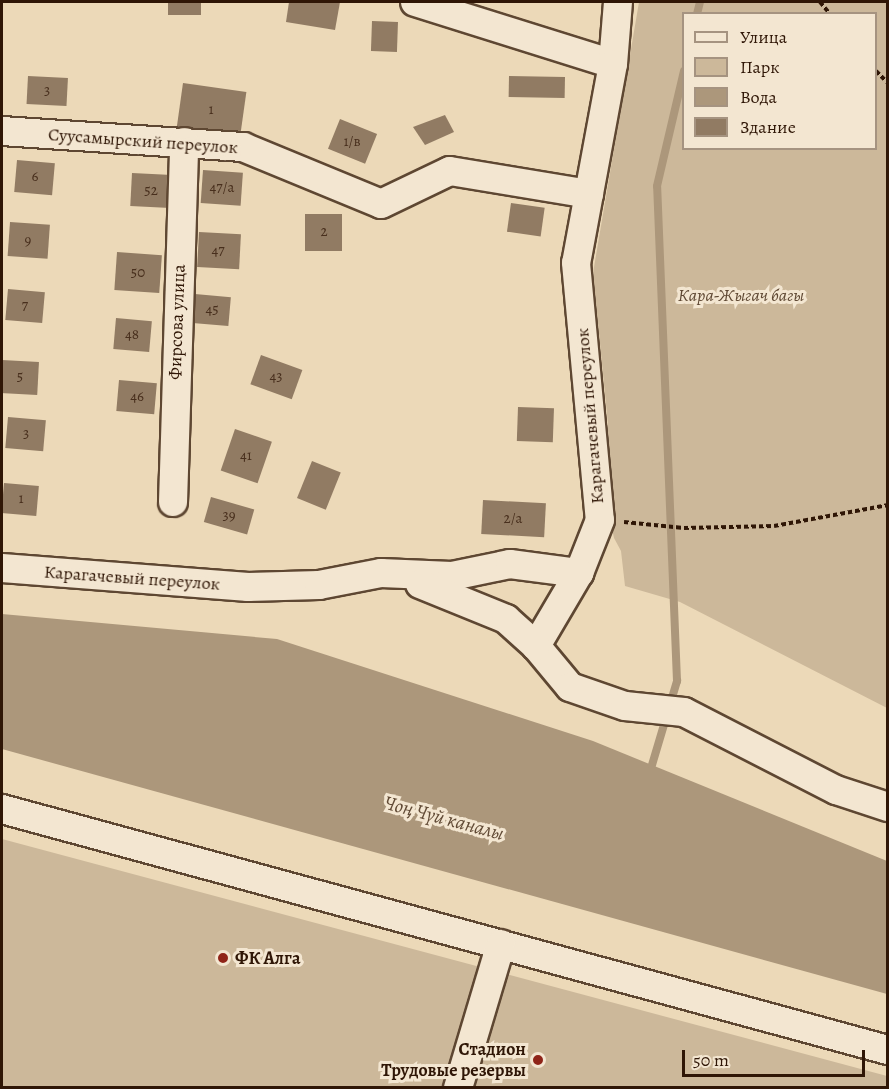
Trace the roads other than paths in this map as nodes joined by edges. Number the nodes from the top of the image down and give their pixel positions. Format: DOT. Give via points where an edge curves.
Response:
graph roads {
  1 [pos="415,2"];
  2 [pos="618,2"];
  3 [pos="613,64"];
  4 [pos="2,131"];
  5 [pos="184,142"];
  6 [pos="589,194"];
  7 [pos="173,502"];
  8 [pos="2,568"];
  9 [pos="381,573"];
  10 [pos="579,573"];
  11 [pos="536,646"];
  12 [pos="888,807"];
  13 [pos="2,809"];
  14 [pos="501,944"];
  15 [pos="888,1050"];
  16 [pos="458,1088"];
  1 -- 3 [label="street"];
  2 -- 3 [label="street, Карагачевый переулок"];
  3 -- 6 [label="street, Карагачевый переулок"];
  4 -- 5 [label="street, Суусамырский переулок"];
  5 -- 6 [label="street, Суусамырский переулок" via="243,147 381,204 450,171"];
  5 -- 7 [label="street, Фирсова улица"];
  6 -- 10 [label="street, Карагачевый переулок" via="576,263 600,520"];
  8 -- 9 [label="street, Карагачевый переулок" via="248,587 319,585"];
  9 -- 10 [label="street, Карагачевый переулок" via="452,576 510,564"];
  9 -- 11 [label="street" via="474,603 506,620"];
  10 -- 11 [label="street"];
  11 -- 12 [label="street" via="570,687 625,706 684,712 836,790"];
  13 -- 14 [label="street"];
  14 -- 15 [label="street"];
  14 -- 16 [label="street"];
}
